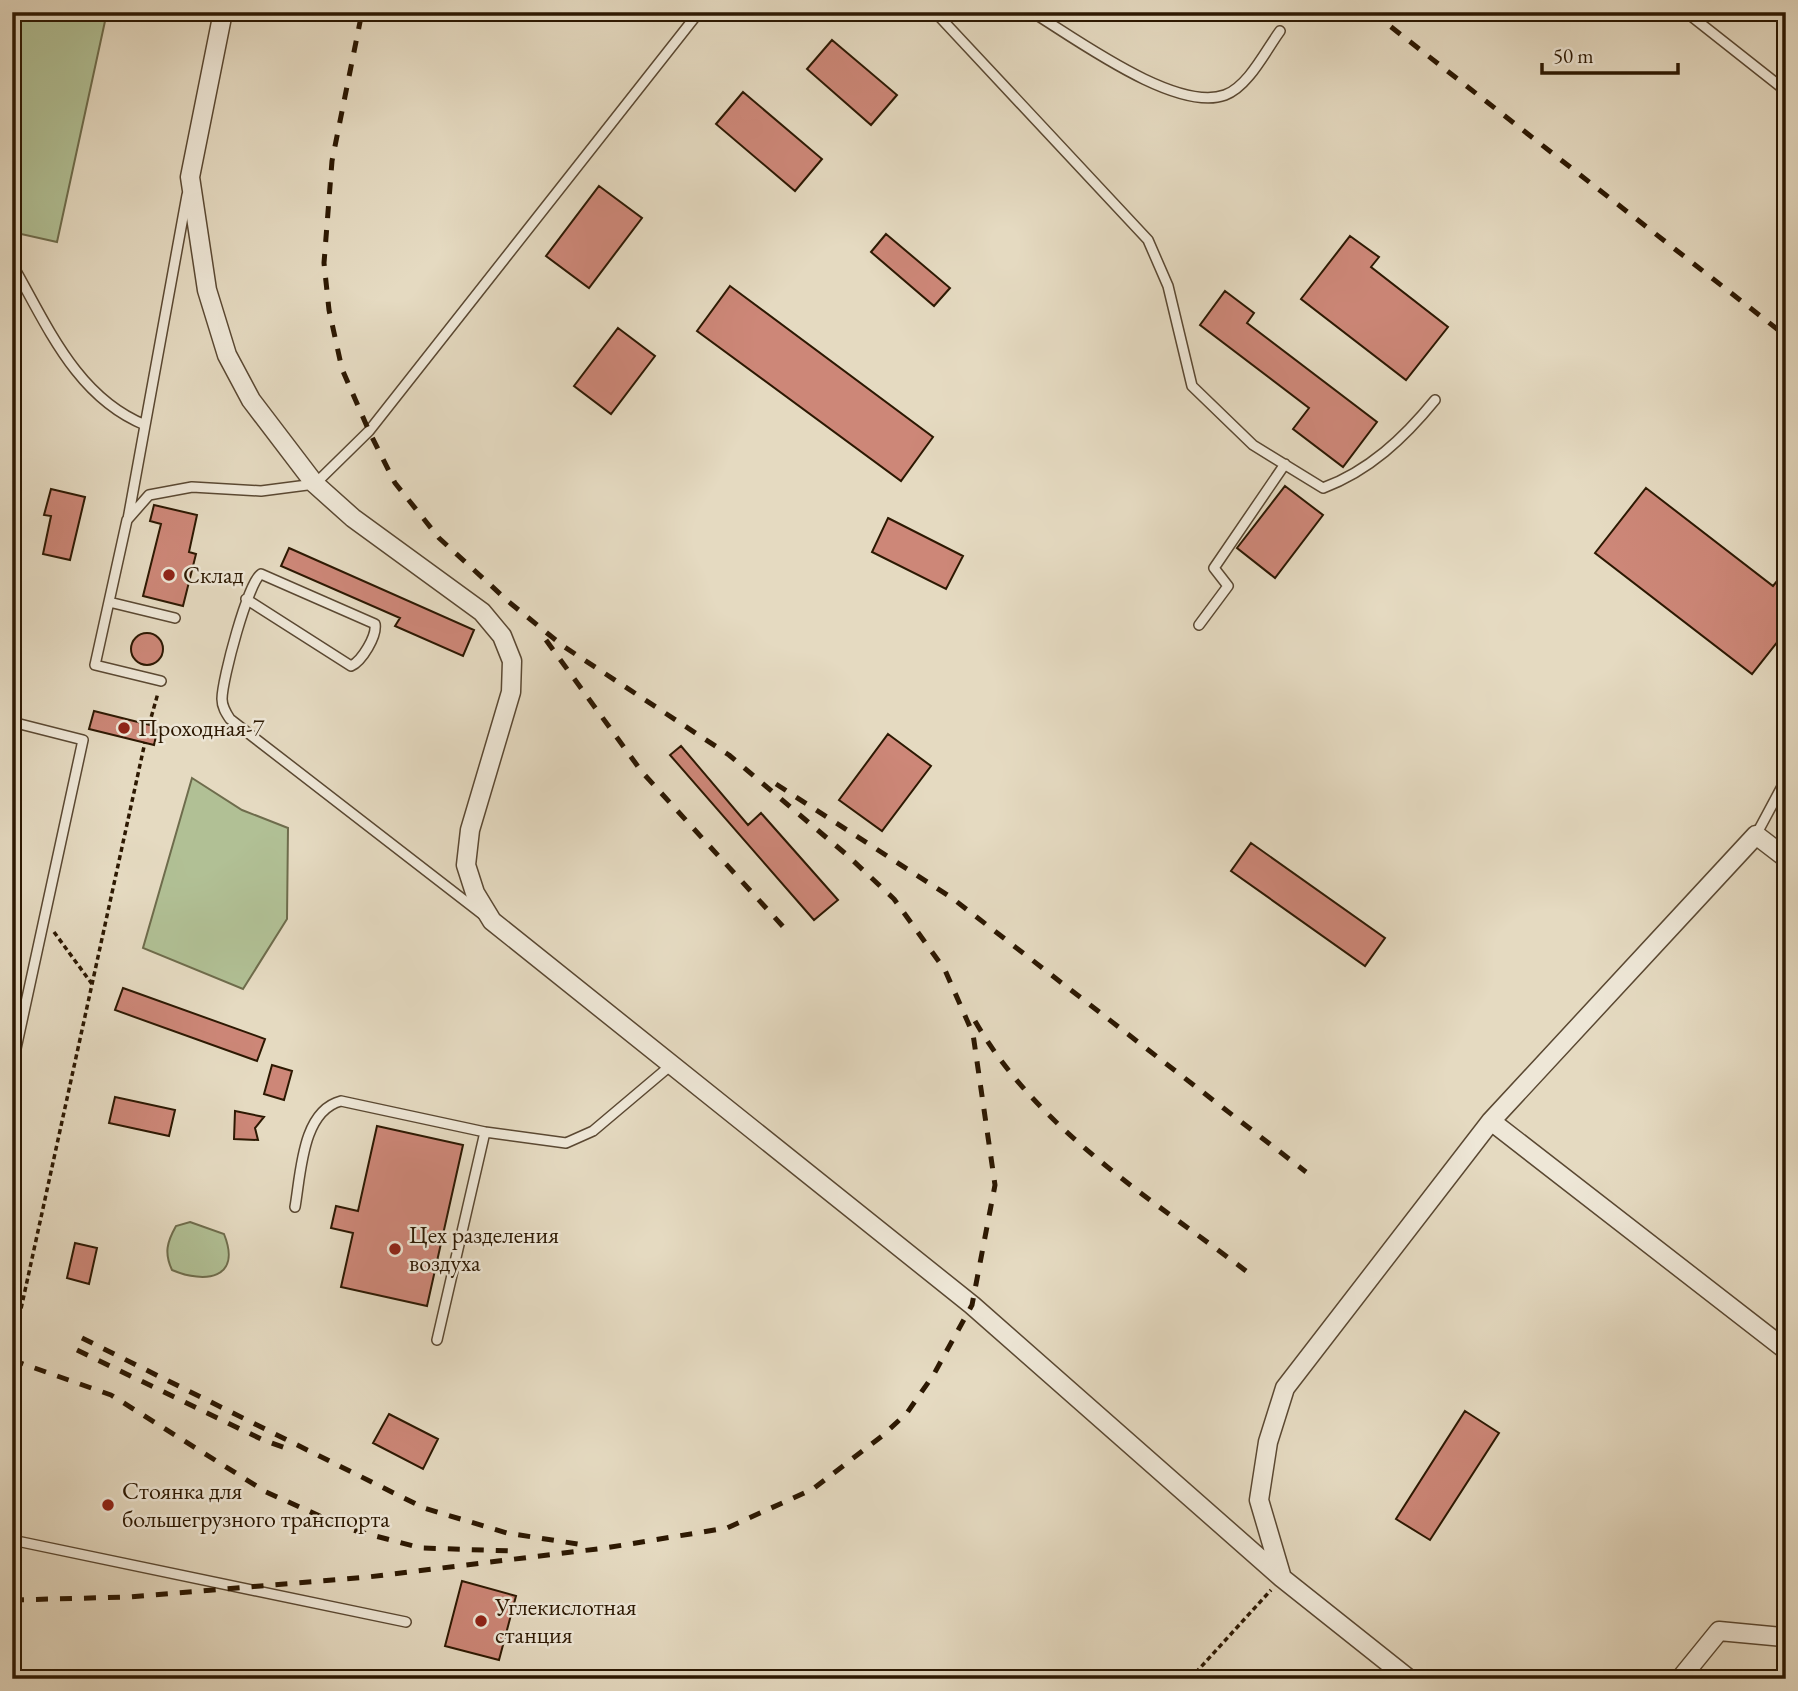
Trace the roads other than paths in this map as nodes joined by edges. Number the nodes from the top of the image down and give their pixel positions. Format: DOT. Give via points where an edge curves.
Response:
graph roads {
  1 [pos="223,12"];
  2 [pos="699,12"];
  3 [pos="935,12"];
  4 [pos="1032,12"];
  5 [pos="1686,12"];
  6 [pos="1280,31"];
  7 [pos="1786,91"];
  8 [pos="190,177"];
  9 [pos="12,264"];
  10 [pos="1435,400"];
  11 [pos="145,425"];
  12 [pos="1285,464"];
  13 [pos="315,484"];
  14 [pos="127,520"];
  15 [pos="246,599"];
  16 [pos="109,602"];
  17 [pos="174,618"];
  18 [pos="1199,625"];
  19 [pos="161,681"];
  20 [pos="12,722"];
  21 [pos="1786,779"];
  22 [pos="1756,835"];
  23 [pos="1786,858"];
  24 [pos="492,921"];
  25 [pos="670,1066"];
  26 [pos="12,1067"];
  27 [pos="1491,1121"];
  28 [pos="485,1132"];
  29 [pos="295,1207"];
  30 [pos="438,1340"];
  31 [pos="1786,1350"];
  32 [pos="12,1540"];
  33 [pos="1282,1578"];
  34 [pos="406,1622"];
  35 [pos="1786,1634"];
  36 [pos="1409,1679"];
  37 [pos="1680,1679"];
  1 -- 8 [label="street"];
  2 -- 13 [label="lane" via="369,431"];
  3 -- 12 [label="lane" via="1148,240 1168,286 1192,386 1253,444"];
  4 -- 6 [label="lane" via="1152,83 1205,99 1227,95 1247,77"];
  5 -- 7 [label="lane"];
  8 -- 11 [label="lane"];
  8 -- 13 [label="street" via="207,290 227,355 251,400"];
  9 -- 11 [label="lane" via="87,386 107,405"];
  10 -- 12 [label="lane" via="1407,435 1348,479 1323,488"];
  11 -- 14 [label="lane"];
  12 -- 18 [label="lane" via="1214,568 1228,586"];
  13 -- 14 [label="lane" via="261,491 192,487 149,495"];
  13 -- 24 [label="street" via="353,518 482,612 502,636 512,661 511,692 470,830 466,865"];
  14 -- 16 [label="lane"];
  15 -- 15 [label="lane" via="261,574 374,624 375,632 351,666"];
  15 -- 24 [label="lane" via="223,692 230,719"];
  16 -- 17 [label="lane"];
  16 -- 19 [label="lane" via="95,665"];
  20 -- 26 [label="lane" via="83,740"];
  21 -- 22 [label="lane"];
  22 -- 23 [label="street"];
  22 -- 27 [label="street"];
  24 -- 25 [label="street"];
  25 -- 28 [label="lane" via="593,1131 566,1143"];
  25 -- 33 [label="street" via="972,1305"];
  27 -- 31 [label="street"];
  27 -- 33 [label="street" via="1285,1388 1268,1442 1259,1500"];
  28 -- 29 [label="lane" via="341,1101 328,1104 310,1133"];
  28 -- 30 [label="lane"];
  32 -- 34 [label="lane"];
  33 -- 36 [label="street"];
  35 -- 37 [label="street" via="1719,1631"];
}
